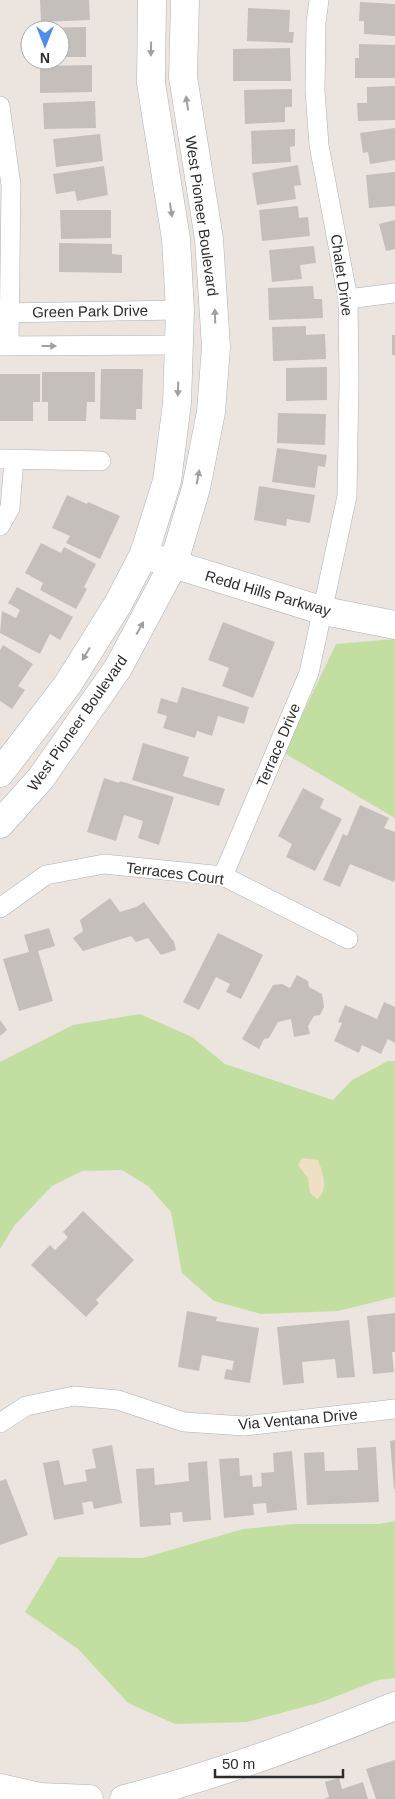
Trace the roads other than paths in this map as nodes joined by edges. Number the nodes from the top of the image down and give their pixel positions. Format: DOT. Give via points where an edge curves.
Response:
graph roads {
  1 [pos="152,0"];
  2 [pos="185,0"];
  3 [pos="319,0"];
  4 [pos="0,106"];
  5 [pos="6,185"];
  6 [pos="395,293"];
  7 [pos="348,299"];
  8 [pos="180,310"];
  9 [pos="5,313"];
  10 [pos="179,345"];
  11 [pos="5,346"];
  12 [pos="7,459"];
  13 [pos="101,461"];
  14 [pos="0,526"];
  15 [pos="144,554"];
  16 [pos="173,565"];
  17 [pos="324,611"];
  18 [pos="395,625"];
  19 [pos="0,773"];
  20 [pos="0,824"];
  21 [pos="222,876"];
  22 [pos="0,908"];
  23 [pos="348,939"];
  24 [pos="395,1409"];
  25 [pos="0,1423"];
  26 [pos="395,1706"];
  27 [pos="0,1788"];
  28 [pos="89,1799"];
  29 [pos="124,1799"];
  1 -- 8 [label="main road, West Pioneer Boulevard, one-way" via="151,83 176,239"];
  16 -- 2 [label="main road, West Pioneer Boulevard, one-way" via="196,488 211,412 216,347 209,239 183,77"];
  3 -- 7 [label="street, Chalet Drive" via="314,91 319,145"];
  4 -- 5 [label="street"];
  5 -- 9 [label="street"];
  6 -- 7 [label="street"];
  7 -- 17 [label="street, Chalet Drive" via="350,381 346,496"];
  8 -- 9 [label="street, Green Park Drive"];
  8 -- 10 [label="main road, West Pioneer Boulevard"];
  9 -- 11 [label="street"];
  11 -- 10 [label="street, one-way"];
  10 -- 15 [label="main road, West Pioneer Boulevard, one-way" via="177,403 167,481"];
  12 -- 13 [label="street"];
  12 -- 14 [label="street" via="10,508"];
  15 -- 16 [label="main road, Redd Hills Parkway"];
  15 -- 19 [label="main road, West Pioneer Boulevard, one-way" via="118,604 68,684"];
  16 -- 17 [label="main road, Redd Hills Parkway"];
  20 -- 16 [label="main road, West Pioneer Boulevard, one-way" via="41,778 118,668"];
  17 -- 18 [label="main road, Redd Hills Parkway"];
  17 -- 21 [label="street, Terrace Drive" via="309,673"];
  21 -- 22 [label="street, Terraces Court" via="104,864 46,875"];
  21 -- 23 [label="street, Terraces Court"];
  24 -- 25 [label="street, Via Ventana Drive" via="244,1426 184,1422 118,1400 74,1396 26,1406"];
  26 -- 29 [label="main road" via="178,1786"];
  27 -- 28 [label="main road" via="40,1797"];
}
